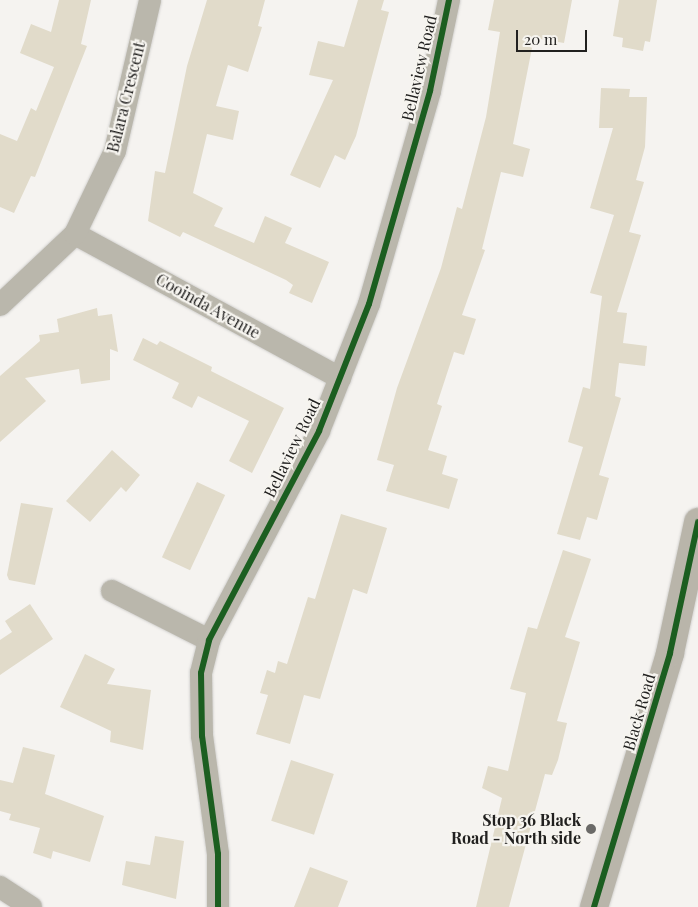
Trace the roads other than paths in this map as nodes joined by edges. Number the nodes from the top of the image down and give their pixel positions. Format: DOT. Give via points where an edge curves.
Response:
graph roads {
  1 [pos="150,0"];
  2 [pos="449,0"];
  3 [pos="75,234"];
  4 [pos="0,305"];
  5 [pos="340,378"];
  6 [pos="698,522"];
  7 [pos="112,591"];
  8 [pos="209,640"];
  9 [pos="0,887"];
  10 [pos="31,907"];
  11 [pos="218,907"];
  12 [pos="594,907"];
  1 -- 3 [label="street, Balara Crescent" via="115,151"];
  2 -- 5 [label="street, Bellaview Road" via="425,110 369,304"];
  3 -- 4 [label="street, Balara Crescent"];
  3 -- 5 [label="street, Cooinda Avenue"];
  5 -- 8 [label="street, Bellaview Road" via="319,431"];
  6 -- 12 [label="main road, Black Road" via="670,653"];
  7 -- 8 [label="street"];
  8 -- 11 [label="street, Bellaview Road" via="201,673 202,736 218,854"];
  9 -- 10 [label="street"];
}
